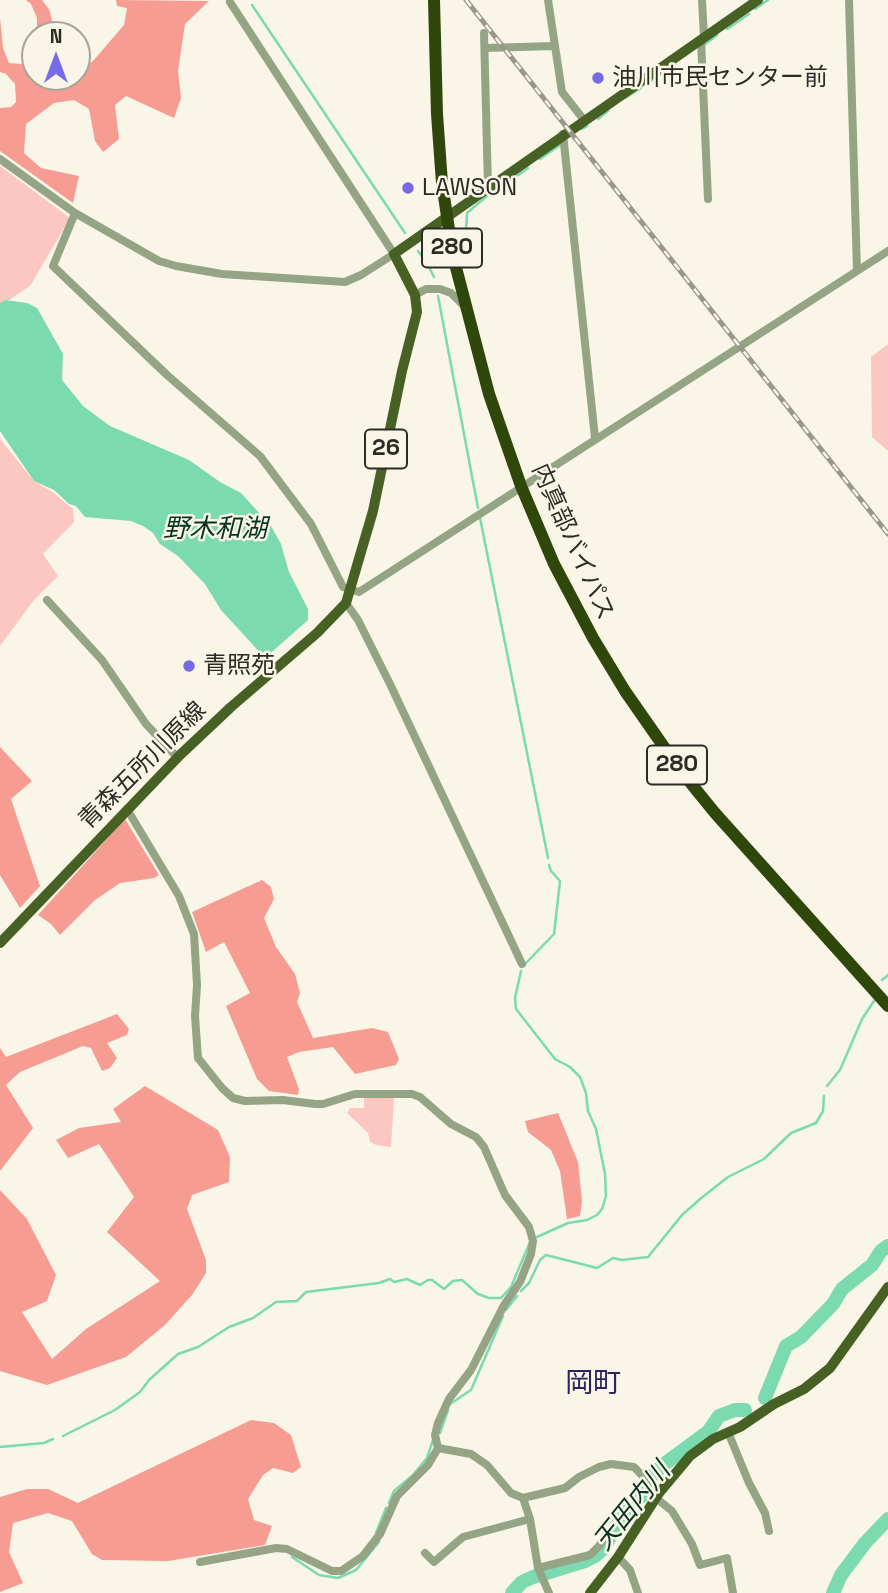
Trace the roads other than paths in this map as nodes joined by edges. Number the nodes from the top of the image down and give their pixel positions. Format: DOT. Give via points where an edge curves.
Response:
graph roads {
  1 [pos="434,0"];
  2 [pos="548,0"];
  3 [pos="702,0"];
  4 [pos="849,0"];
  5 [pos="230,2"];
  6 [pos="752,2"];
  7 [pos="484,33"];
  8 [pos="702,38"];
  9 [pos="554,46"];
  10 [pos="485,48"];
  11 [pos="584,120"];
  12 [pos="563,134"];
  13 [pos="0,159"];
  14 [pos="488,187"];
  15 [pos="708,199"];
  16 [pos="75,213"];
  17 [pos="447,217"];
  18 [pos="888,251"];
  19 [pos="394,254"];
  20 [pos="857,271"];
  21 [pos="415,295"];
  22 [pos="465,307"];
  23 [pos="596,438"];
  24 [pos="521,486"];
  25 [pos="351,590"];
  26 [pos="47,600"];
  27 [pos="346,603"];
  28 [pos="177,757"];
  29 [pos="127,809"];
  30 [pos="0,943"];
  31 [pos="522,964"];
  32 [pos="888,1006"];
  33 [pos="888,1287"];
  34 [pos="728,1432"];
  35 [pos="438,1448"];
  36 [pos="657,1495"];
  37 [pos="523,1498"];
  38 [pos="530,1519"];
  39 [pos="608,1531"];
  40 [pos="769,1531"];
  41 [pos="425,1553"];
  42 [pos="618,1557"];
  43 [pos="200,1562"];
  44 [pos="540,1572"];
  45 [pos="549,1593"];
  46 [pos="590,1593"];
  47 [pos="638,1593"];
  48 [pos="733,1593"];
  1 -- 17 [label="highway, 内真部バイパス / 280" via="437,114"];
  2 -- 9 [label="street"];
  3 -- 8 [label="street"];
  4 -- 20 [label="street"];
  5 -- 19 [label="street"];
  6 -- 8 [label="main road"];
  7 -- 10 [label="street"];
  8 -- 11 [label="main road"];
  8 -- 15 [label="street"];
  9 -- 10 [label="street"];
  9 -- 11 [label="street" via="562,92"];
  10 -- 14 [label="street"];
  11 -- 12 [label="main road"];
  12 -- 14 [label="main road"];
  12 -- 23 [label="street"];
  13 -- 16 [label="street"];
  14 -- 17 [label="main road"];
  16 -- 19 [label="street" via="159,261 209,272 345,282"];
  16 -- 25 [label="street" via="53,266 260,456 311,524 343,587"];
  17 -- 19 [label="main road"];
  17 -- 22 [label="highway, 内真部バイパス / 280"];
  18 -- 20 [label="street"];
  19 -- 21 [label="main road"];
  20 -- 23 [label="street"];
  21 -- 22 [label="street" via="440,289"];
  21 -- 25 [label="main road, 青森五所川原線 / 26" via="417,312"];
  22 -- 24 [label="highway, 内真部バイパス / 280"];
  23 -- 24 [label="street"];
  24 -- 25 [label="street" via="401,567 359,592"];
  24 -- 32 [label="highway, 内真部バイパス / 280" via="593,638 647,724 715,813"];
  25 -- 27 [label="main road, 青森五所川原線 / 26"];
  26 -- 28 [label="street" via="102,660 145,724"];
  27 -- 28 [label="main road, 青森五所川原線 / 26"];
  27 -- 31 [label="street" via="390,684"];
  28 -- 29 [label="main road, 青森五所川原線 / 26"];
  29 -- 30 [label="main road, 青森五所川原線 / 26"];
  29 -- 35 [label="street" via="179,896 194,934 198,1058 222,1088 245,1101 323,1104 355,1094 421,1097 451,1124 476,1137 505,1195 528,1227 533,1241 520,1282 471,1370 449,1399 435,1435"];
  33 -- 34 [label="main road" via="830,1368 804,1389"];
  34 -- 36 [label="main road" via="690,1456"];
  34 -- 40 [label="street"];
  35 -- 37 [label="street" via="471,1454"];
  35 -- 43 [label="street" via="397,1496 380,1534 363,1556 341,1571 322,1569 299,1553 276,1548"];
  36 -- 37 [label="street" via="634,1467 611,1464 565,1488"];
  36 -- 42 [label="main road"];
  36 -- 48 [label="street" via="672,1511 700,1565 727,1558"];
  37 -- 38 [label="street"];
  38 -- 41 [label="street" via="463,1537 434,1562"];
  38 -- 44 [label="street"];
  39 -- 44 [label="street" via="590,1555"];
  42 -- 46 [label="main road"];
  42 -- 47 [label="street" via="630,1570"];
  44 -- 45 [label="street"];
}
